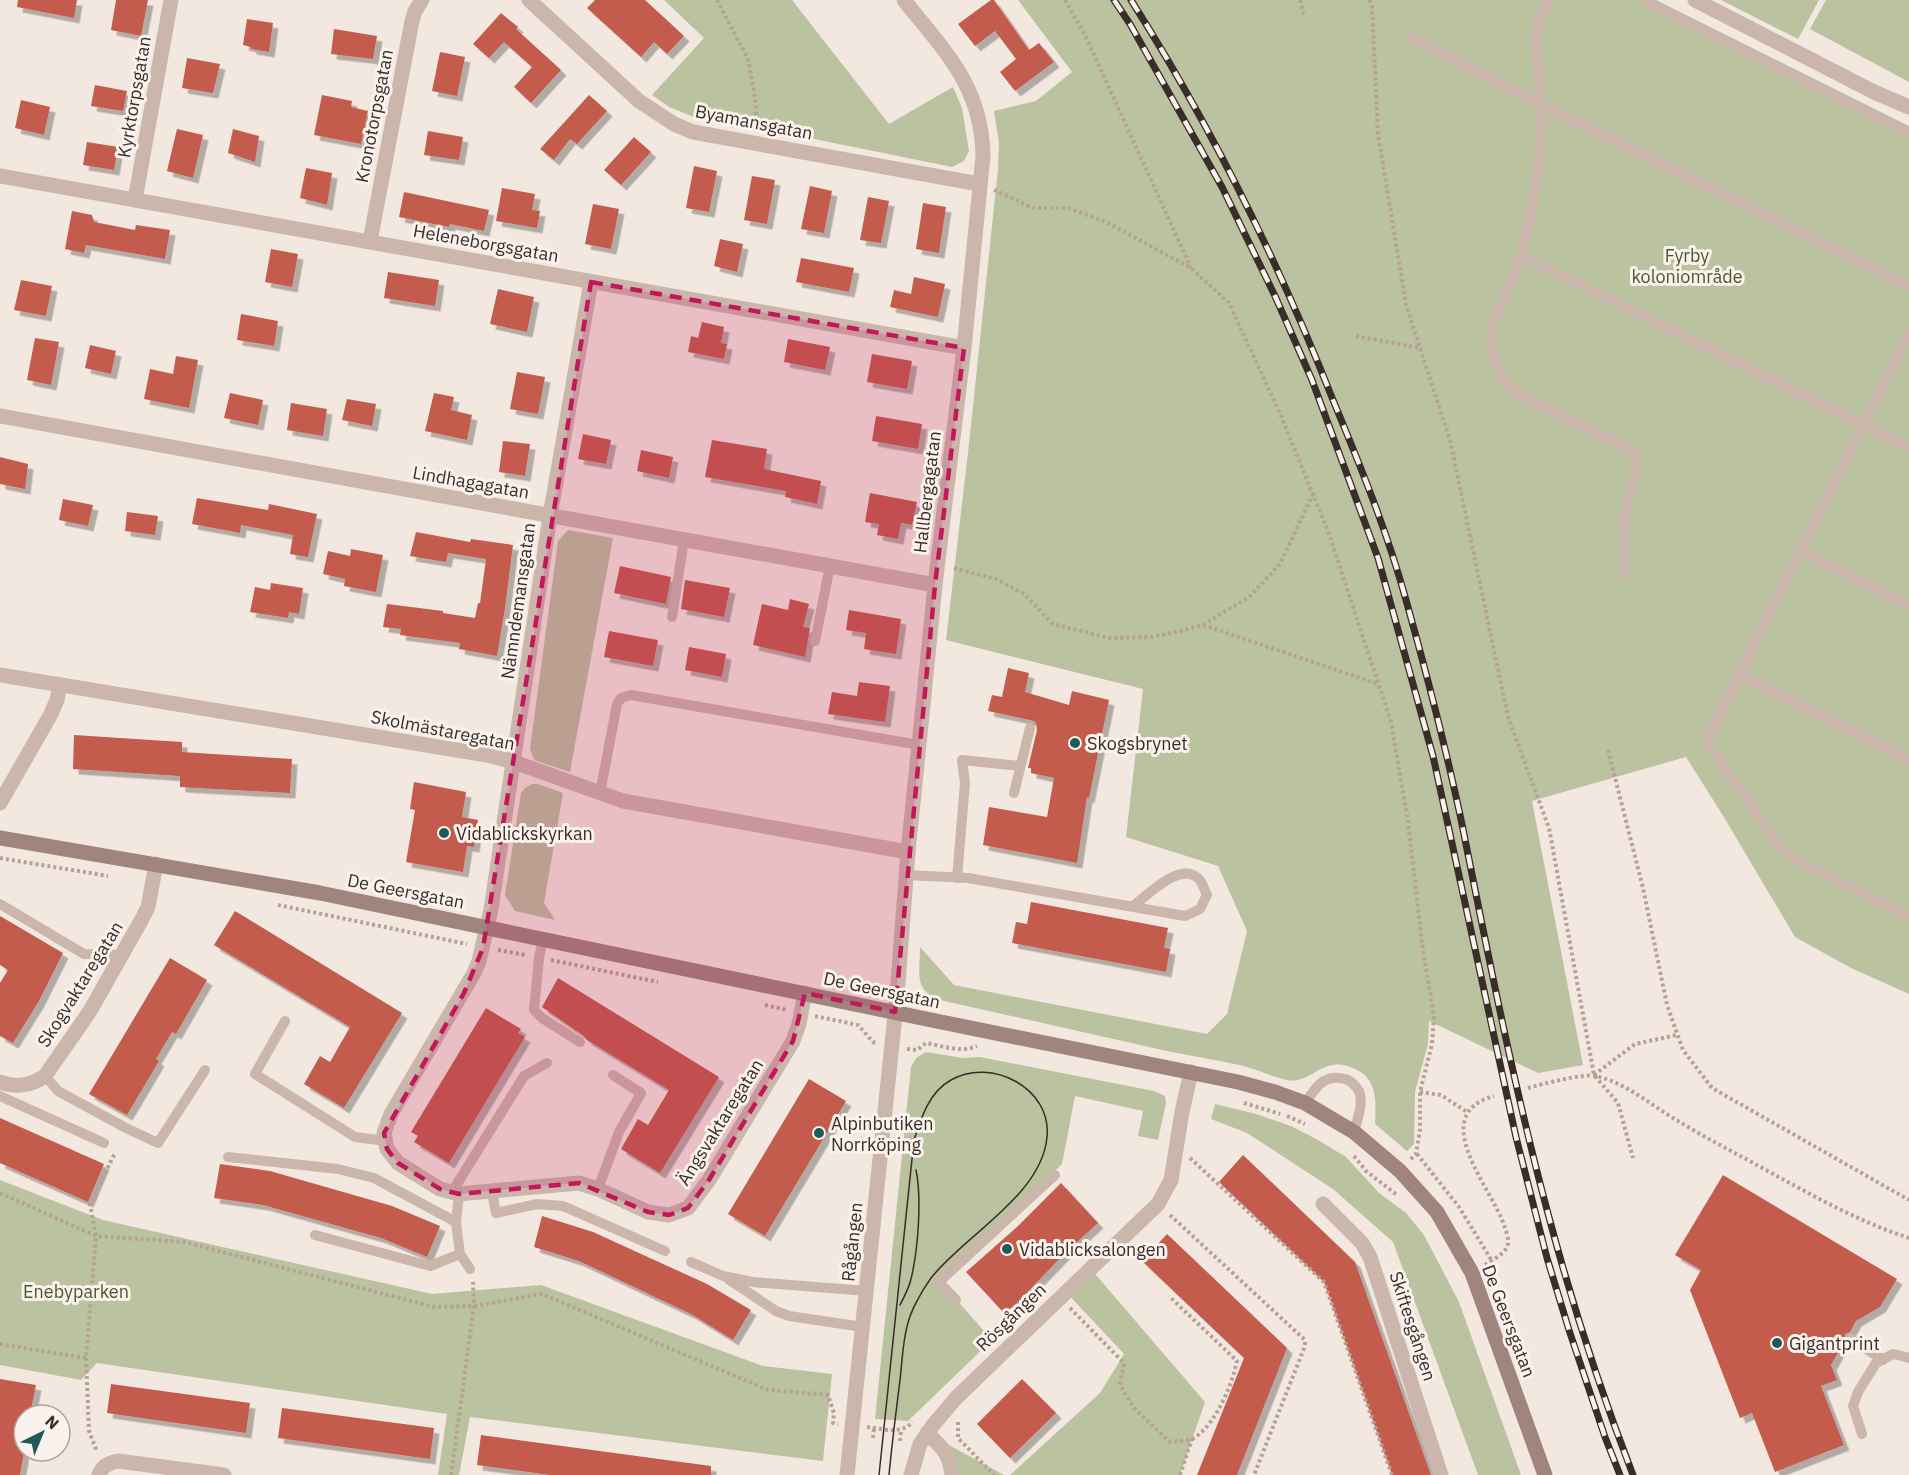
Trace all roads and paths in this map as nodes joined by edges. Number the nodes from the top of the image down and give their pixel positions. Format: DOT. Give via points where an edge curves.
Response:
graph roads {
  1 [pos="171,0"];
  2 [pos="422,0"];
  3 [pos="529,0"];
  4 [pos="717,0"];
  5 [pos="904,0"];
  6 [pos="1065,0"];
  7 [pos="1299,0"];
  8 [pos="1370,0"];
  9 [pos="1550,0"];
  10 [pos="1646,0"];
  11 [pos="1695,0"];
  12 [pos="1304,16"];
  13 [pos="1411,38"];
  14 [pos="1541,105"];
  15 [pos="1909,107"];
  16 [pos="1909,132"];
  17 [pos="758,144"];
  18 [pos="0,176"];
  19 [pos="980,184"];
  20 [pos="135,200"];
  21 [pos="370,241"];
  22 [pos="1521,256"];
  23 [pos="1191,268"];
  24 [pos="591,282"];
  25 [pos="1909,286"];
  26 [pos="1909,333"];
  27 [pos="1356,336"];
  28 [pos="964,348"];
  29 [pos="1420,348"];
  30 [pos="0,416"];
  31 [pos="1864,425"];
  32 [pos="1909,448"];
  33 [pos="1313,494"];
  34 [pos="550,516"];
  35 [pos="684,540"];
  36 [pos="1802,551"];
  37 [pos="938,564"];
  38 [pos="830,566"];
  39 [pos="1624,575"];
  40 [pos="935,585"];
  41 [pos="1909,605"];
  42 [pos="672,617"];
  43 [pos="1203,625"];
  44 [pos="815,641"];
  45 [pos="0,675"];
  46 [pos="1739,675"];
  47 [pos="1379,684"];
  48 [pos="60,685"];
  49 [pos="1030,728"];
  50 [pos="919,745"];
  51 [pos="1608,750"];
  52 [pos="1909,760"];
  53 [pos="514,762"];
  54 [pos="1020,766"];
  55 [pos="600,793"];
  56 [pos="1014,793"];
  57 [pos="0,803"];
  58 [pos="0,838"];
  59 [pos="908,852"];
  60 [pos="0,858"];
  61 [pos="156,864"];
  62 [pos="906,875"];
  63 [pos="109,876"];
  64 [pos="957,878"];
  65 [pos="268,903"];
  66 [pos="0,904"];
  67 [pos="1133,906"];
  68 [pos="1909,916"];
  69 [pos="488,927"];
  70 [pos="543,939"];
  71 [pos="483,948"];
  72 [pos="122,956"];
  73 [pos="539,958"];
  74 [pos="659,982"];
  75 [pos="805,993"];
  76 [pos="760,1003"];
  77 [pos="895,1012"];
  78 [pos="802,1014"];
  79 [pos="285,1022"];
  80 [pos="1677,1035"];
  81 [pos="580,1042"];
  82 [pos="985,1043"];
  83 [pos="891,1046"];
  84 [pos="547,1063"];
  85 [pos="205,1070"];
  86 [pos="1191,1072"];
  87 [pos="613,1075"];
  88 [pos="1594,1075"];
  89 [pos="45,1076"];
  90 [pos="1528,1088"];
  91 [pos="3,1091"];
  92 [pos="1420,1092"];
  93 [pos="1494,1096"];
  94 [pos="1238,1101"];
  95 [pos="1305,1103"];
  96 [pos="1467,1112"];
  97 [pos="126,1128"];
  98 [pos="1314,1128"];
  99 [pos="1354,1132"];
  100 [pos="386,1141"];
  101 [pos="104,1143"];
  102 [pos="1176,1145"];
  103 [pos="1348,1151"];
  104 [pos="1416,1154"];
  105 [pos="228,1157"];
  106 [pos="1633,1158"];
  107 [pos="1400,1171"];
  108 [pos="1055,1175"];
  109 [pos="563,1184"];
  110 [pos="1385,1187"];
  111 [pos="598,1189"];
  112 [pos="492,1192"];
  113 [pos="0,1193"];
  114 [pos="455,1193"];
  115 [pos="1403,1198"];
  116 [pos="1909,1200"];
  117 [pos="1158,1204"];
  118 [pos="1323,1204"];
  119 [pos="563,1206"];
  120 [pos="456,1222"];
  121 [pos="315,1235"];
  122 [pos="96,1236"];
  123 [pos="1909,1238"];
  124 [pos="664,1251"];
  125 [pos="460,1254"];
  126 [pos="1492,1261"];
  127 [pos="691,1262"];
  128 [pos="470,1269"];
  129 [pos="1472,1273"];
  130 [pos="723,1276"];
  131 [pos="867,1291"];
  132 [pos="1169,1296"];
  133 [pos="1059,1297"];
  134 [pos="956,1300"];
  135 [pos="474,1306"];
  136 [pos="863,1327"];
  137 [pos="1851,1339"];
  138 [pos="0,1344"];
  139 [pos="86,1358"];
  140 [pos="1909,1358"];
  141 [pos="1883,1360"];
  142 [pos="956,1398"];
  143 [pos="914,1420"];
  144 [pos="853,1426"];
  145 [pos="874,1428"];
  146 [pos="901,1430"];
  147 [pos="927,1433"];
  148 [pos="1862,1434"];
  149 [pos="873,1438"];
  150 [pos="1192,1439"];
  151 [pos="900,1441"];
  152 [pos="101,1471"];
  153 [pos="224,1475"];
  154 [pos="451,1475"];
  155 [pos="847,1475"];
  156 [pos="911,1475"];
  157 [pos="951,1475"];
  158 [pos="994,1475"];
  159 [pos="1180,1475"];
  160 [pos="1254,1475"];
  161 [pos="1392,1475"];
  162 [pos="1441,1475"];
  163 [pos="1545,1475"];
  1 -- 20 [label="street, Kyrktorpsgatan"];
  2 -- 21 [label="street, Kronotorpsgatan" via="412,21"];
  3 -- 17 [label="street, Byamansgatan" via="655,113 693,132"];
  4 -- 17 [label="path" via="748,59"];
  5 -- 19 [label="street, Hallbergagatan" via="966,82 975,102 983,136"];
  6 -- 23 [label="path" via="1086,37"];
  7 -- 12 [label="path"];
  8 -- 29 [label="path" via="1378,134 1406,304"];
  9 -- 14 [label="lane" via="1536,35"];
  10 -- 16 [label="lane"];
  11 -- 15 [label="street"];
  13 -- 14 [label="lane"];
  14 -- 22 [label="lane" via="1539,159"];
  14 -- 25 [label="lane"];
  17 -- 19 [label="street, Byamansgatan"];
  18 -- 20 [label="street, Heleneborgsgatan"];
  19 -- 23 [label="path" via="1033,208 1068,208 1106,222"];
  19 -- 28 [label="street, Hallbergagatan"];
  20 -- 21 [label="street, Heleneborgsgatan"];
  21 -- 24 [label="street, Heleneborgsgatan"];
  22 -- 31 [label="lane"];
  22 -- 39 [label="lane" via="1492,327 1491,348 1503,381 1516,393 1636,454 1623,520"];
  23 -- 33 [label="path" via="1230,303"];
  24 -- 28 [label="street, Heleneborgsgatan"];
  24 -- 34 [label="street, Nämndemansgatan"];
  26 -- 31 [label="lane"];
  27 -- 29 [label="path"];
  28 -- 37 [label="street, Hallbergagatan"];
  29 -- 88 [label="path" via="1450,440 1508,717 1550,828"];
  30 -- 34 [label="street, Lindhagagatan"];
  31 -- 32 [label="lane"];
  31 -- 36 [label="lane"];
  33 -- 43 [label="path" via="1280,564 1249,597"];
  33 -- 47 [label="path"];
  34 -- 35 [label="street, Lindhagagatan"];
  34 -- 53 [label="street, Nämndemansgatan"];
  35 -- 38 [label="street, Lindhagagatan"];
  35 -- 42 [label="lane"];
  36 -- 41 [label="lane"];
  36 -- 46 [label="lane"];
  37 -- 40 [label="street, Hallbergagatan"];
  37 -- 43 [label="path" via="1006,584 1024,594 1053,624 1109,638 1150,637"];
  38 -- 40 [label="street, Lindhagagatan"];
  38 -- 44 [label="lane"];
  40 -- 50 [label="street, Hallbergagatan"];
  43 -- 47 [label="path"];
  45 -- 48 [label="street, Skolmästaregatan"];
  46 -- 52 [label="lane"];
  46 -- 68 [label="lane" via="1706,743 1781,850"];
  47 -- 92 [label="path" via="1391,722 1408,821 1434,1017"];
  48 -- 53 [label="street, Skolmästaregatan"];
  48 -- 57 [label="street" via="51,714"];
  49 -- 54 [label="lane"];
  50 -- 55 [label="lane" via="631,695 617,704"];
  50 -- 59 [label="street, Hallbergagatan"];
  51 -- 80 [label="path"];
  53 -- 55 [label="street, Skolmästaregatan"];
  53 -- 69 [label="street, Nämndemansgatan"];
  54 -- 56 [label="lane"];
  54 -- 64 [label="lane" via="962,760 965,783"];
  55 -- 59 [label="street, Skolmästaregatan" via="623,801"];
  58 -- 61 [label="main road, De Geersgatan"];
  59 -- 62 [label="street, Hallbergagatan"];
  60 -- 63 [label="path"];
  61 -- 69 [label="main road, De Geersgatan"];
  61 -- 72 [label="street, Skogvaktaregatan" via="148,907"];
  62 -- 64 [label="lane"];
  62 -- 77 [label="street, Hallbergagatan"];
  64 -- 67 [label="lane"];
  65 -- 71 [label="path"];
  66 -- 72 [label="lane" via="84,954"];
  67 -- 67 [label="lane" via="1185,916 1200,909 1207,895 1200,879 1189,873 1177,873"];
  69 -- 70 [label="main road, De Geersgatan"];
  69 -- 71 [label="street"];
  70 -- 73 [label="lane"];
  70 -- 75 [label="main road, De Geersgatan"];
  71 -- 73 [label="path"];
  71 -- 100 [label="street" via="464,993 391,1114 384,1133"];
  72 -- 89 [label="street, Skogvaktaregatan"];
  73 -- 74 [label="path"];
  73 -- 81 [label="lane" via="534,1010"];
  75 -- 77 [label="main road, De Geersgatan"];
  75 -- 78 [label="street, Ängsvaktaregatan"];
  76 -- 78 [label="path"];
  77 -- 83 [label="street, Rågången"];
  77 -- 86 [label="main road, De Geersgatan"];
  78 -- 83 [label="path" via="858,1025 873,1042"];
  78 -- 111 [label="street, Ängsvaktaregatan" via="793,1041 710,1180 688,1208 669,1215 648,1212"];
  79 -- 100 [label="lane" via="255,1074 355,1137"];
  80 -- 88 [label="path" via="1635,1044"];
  80 -- 116 [label="path" via="1683,1050 1712,1088"];
  82 -- 83 [label="path" via="970,1050 926,1043 917,1050"];
  83 -- 131 [label="street, Rågången"];
  84 -- 114 [label="lane" via="524,1076"];
  85 -- 97 [label="lane" via="158,1143"];
  86 -- 95 [label="main road, De Geersgatan" via="1248,1084"];
  86 -- 102 [label="street, Rösgången"];
  87 -- 111 [label="lane" via="641,1093 619,1132"];
  88 -- 90 [label="path"];
  88 -- 106 [label="path" via="1618,1103"];
  88 -- 123 [label="path" via="1639,1096 1839,1210"];
  89 -- 91 [label="street, Skogvaktaregatan"];
  89 -- 97 [label="lane" via="58,1091"];
  91 -- 101 [label="lane"];
  92 -- 96 [label="path" via="1441,1095"];
  92 -- 104 [label="path"];
  93 -- 96 [label="path" via="1479,1101"];
  94 -- 98 [label="path"];
  95 -- 99 [label="main road, De Geersgatan"];
  95 -- 99 [label="lane" via="1324,1080 1334,1076 1349,1080 1359,1090"];
  96 -- 126 [label="path" via="1463,1138 1508,1238 1507,1247"];
  97 -- 122 [label="path" via="90,1204"];
  99 -- 107 [label="main road, De Geersgatan"];
  100 -- 114 [label="street, Ängsvaktaregatan" via="387,1149 398,1162 440,1189"];
  102 -- 117 [label="street, Rösgången" via="1171,1180"];
  102 -- 161 [label="path" via="1324,1282"];
  103 -- 110 [label="path"];
  104 -- 107 [label="path"];
  104 -- 126 [label="path" via="1459,1207"];
  105 -- 120 [label="lane" via="338,1169 374,1179"];
  107 -- 110 [label="path"];
  107 -- 129 [label="main road, De Geersgatan" via="1437,1212"];
  108 -- 134 [label="lane" via="939,1282"];
  109 -- 111 [label="street, Ängsvaktaregatan" via="579,1183"];
  109 -- 112 [label="street, Ängsvaktaregatan"];
  109 -- 119 [label="lane"];
  110 -- 115 [label="path"];
  112 -- 114 [label="street, Ängsvaktaregatan"];
  112 -- 119 [label="lane" via="496,1213 537,1204"];
  113 -- 122 [label="path"];
  114 -- 120 [label="lane"];
  117 -- 133 [label="street, Rösgången"];
  117 -- 160 [label="path" via="1305,1340"];
  118 -- 162 [label="street, Skiftesgången" via="1370,1257"];
  119 -- 124 [label="lane"];
  120 -- 125 [label="lane"];
  121 -- 125 [label="lane" via="430,1266"];
  122 -- 135 [label="path" via="184,1242 435,1307"];
  122 -- 139 [label="path"];
  125 -- 128 [label="lane"];
  126 -- 129 [label="path"];
  127 -- 130 [label="lane"];
  128 -- 135 [label="path"];
  129 -- 163 [label="main road, De Geersgatan"];
  130 -- 131 [label="lane"];
  130 -- 136 [label="lane" via="789,1316"];
  131 -- 136 [label="street, Rågången"];
  132 -- 150 [label="path" via="1237,1361 1210,1423"];
  133 -- 142 [label="street, Rösgången"];
  133 -- 150 [label="path" via="1124,1363 1120,1385 1134,1408 1170,1442"];
  135 -- 144 [label="path" via="542,1294 768,1390 828,1395 833,1423"];
  135 -- 154 [label="path"];
  136 -- 144 [label="street, Rågången"];
  137 -- 141 [label="lane"];
  138 -- 139 [label="path"];
  139 -- 152 [label="path" via="89,1431"];
  140 -- 141 [label="lane" via="1893,1354"];
  141 -- 148 [label="lane" via="1876,1363 1853,1406"];
  142 -- 147 [label="street, Rösgången"];
  142 -- 158 [label="path" via="965,1407 958,1414 958,1438"];
  143 -- 146 [label="path"];
  144 -- 145 [label="path"];
  144 -- 155 [label="street, Rågången"];
  145 -- 146 [label="path"];
  145 -- 149 [label="path"];
  146 -- 151 [label="path"];
  147 -- 156 [label="street, Rösgången"];
  147 -- 157 [label="street" via="945,1451"];
  150 -- 159 [label="path"];
  152 -- 153 [label="street" via="108,1463 118,1461"];
}
